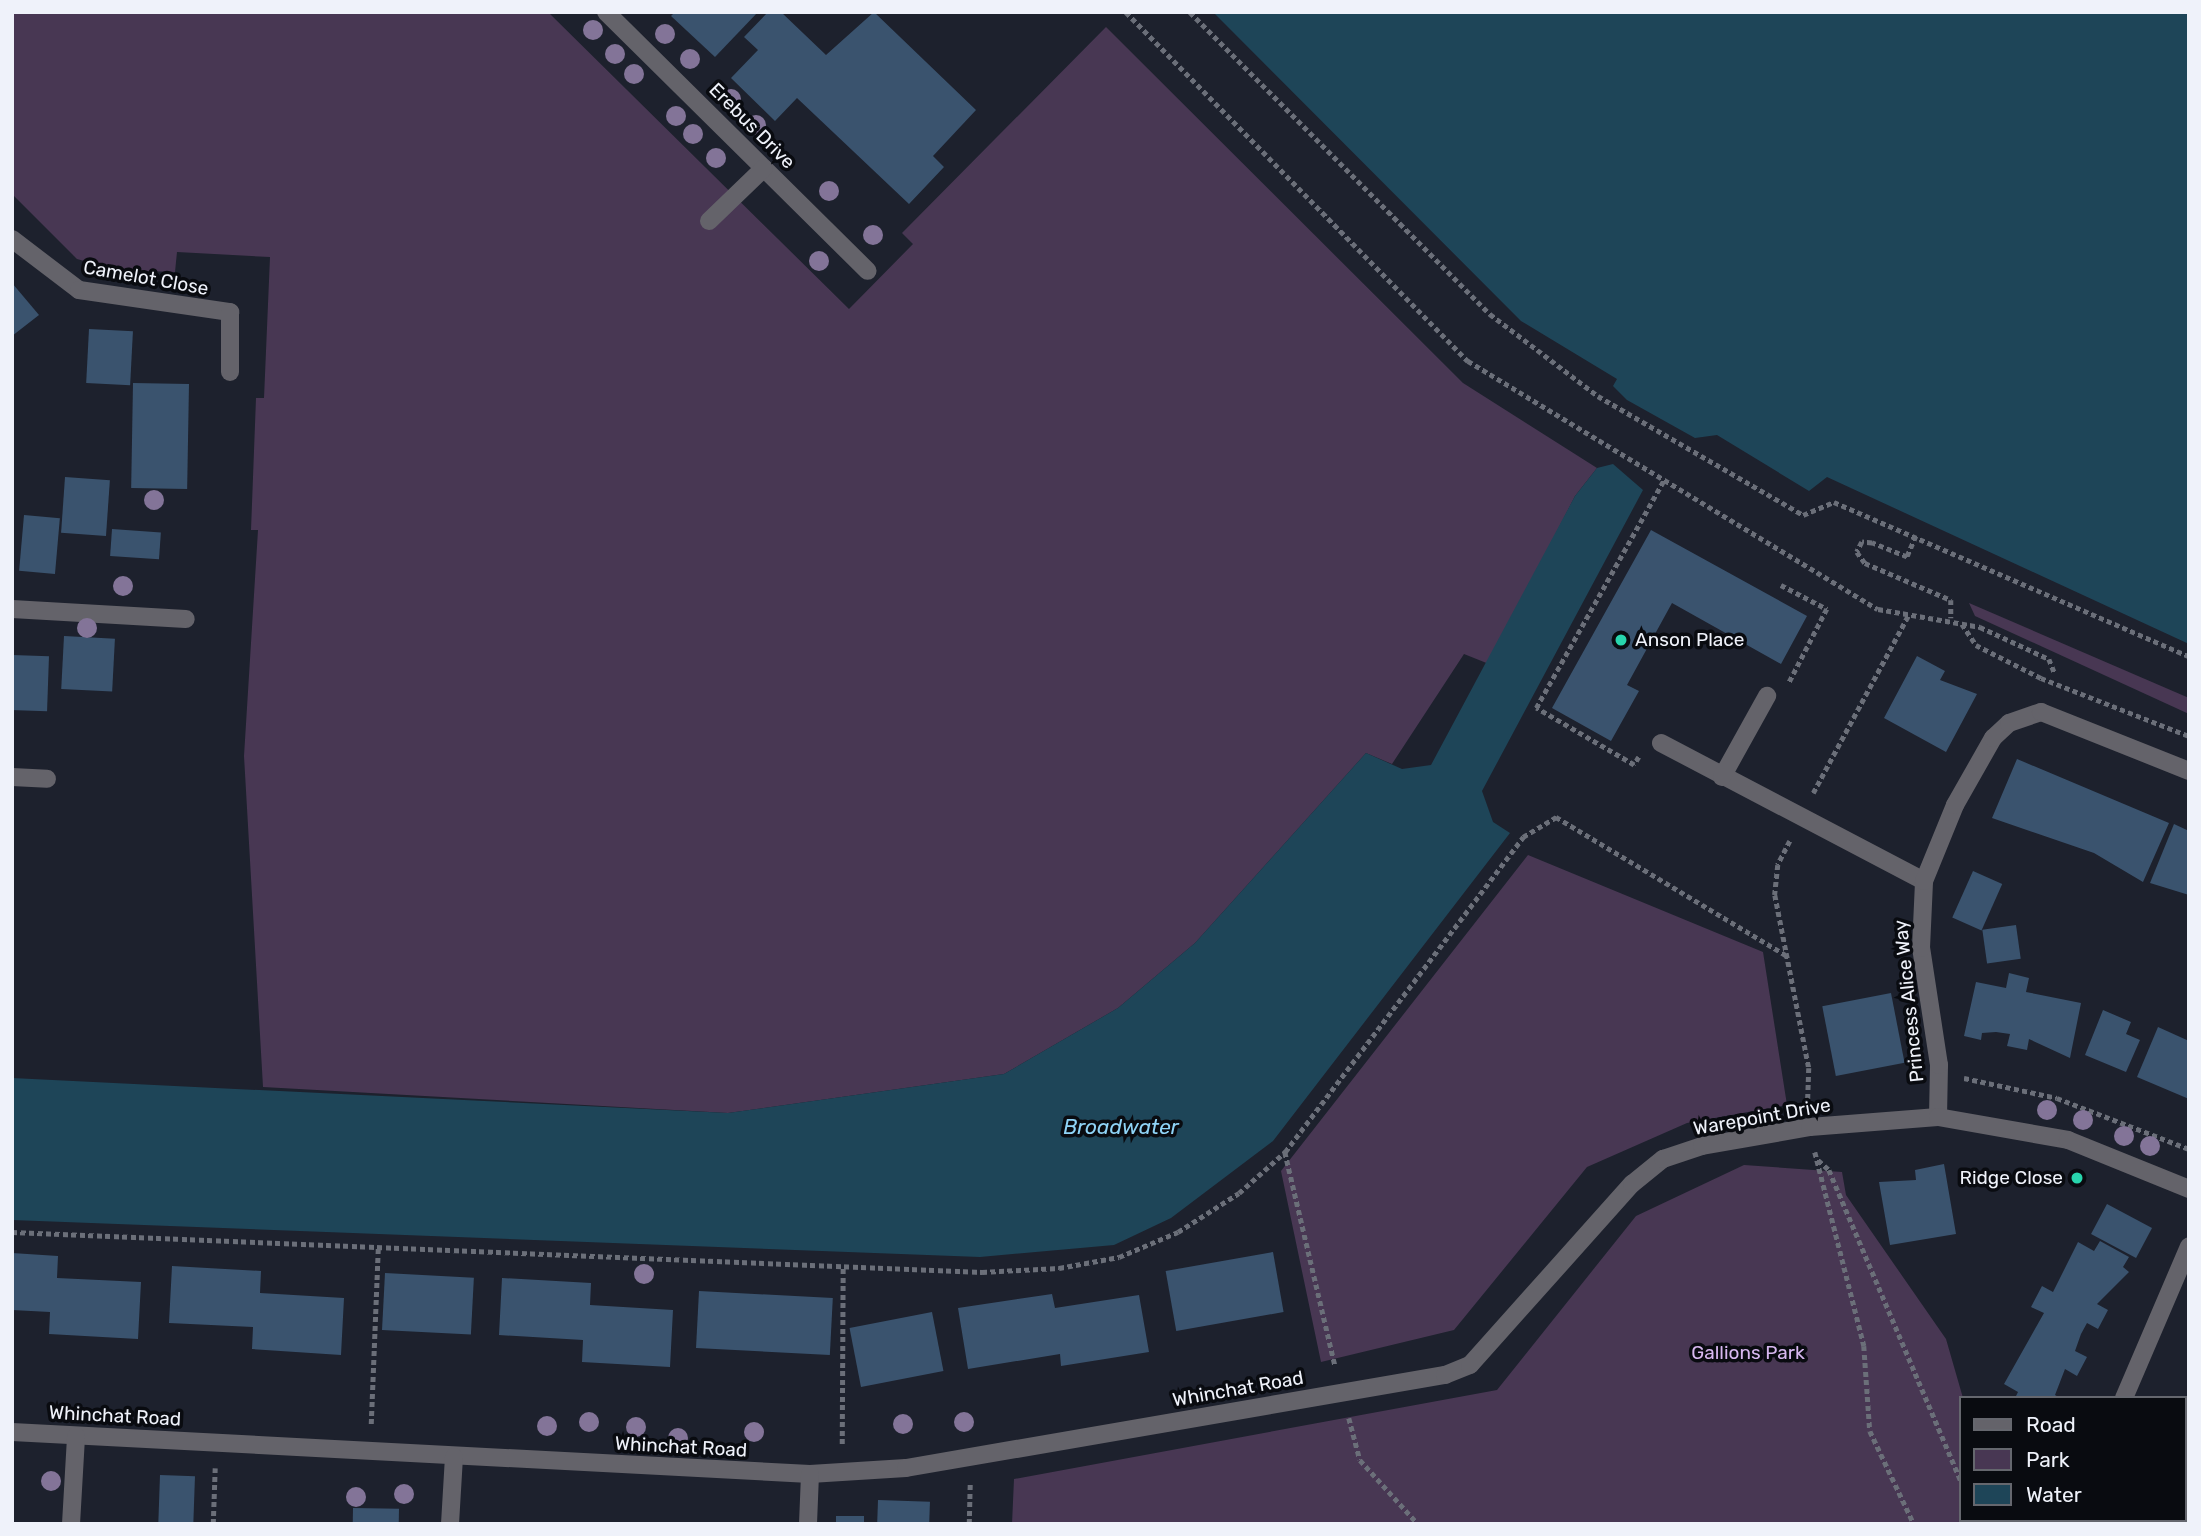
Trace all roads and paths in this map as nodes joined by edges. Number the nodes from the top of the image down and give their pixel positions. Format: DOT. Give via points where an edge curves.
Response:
graph roads {
  1 [pos="606,12"];
  2 [pos="1126,12"];
  3 [pos="1190,12"];
  4 [pos="764,168"];
  5 [pos="709,221"];
  6 [pos="12,239"];
  7 [pos="868,271"];
  8 [pos="230,372"];
  9 [pos="1664,481"];
  10 [pos="1916,536"];
  11 [pos="1781,585"];
  12 [pos="12,609"];
  13 [pos="1908,616"];
  14 [pos="1951,618"];
  15 [pos="186,619"];
  16 [pos="1962,624"];
  17 [pos="2189,656"];
  18 [pos="2055,674"];
  19 [pos="1767,696"];
  20 [pos="2189,736"];
  21 [pos="1661,743"];
  22 [pos="2189,771"];
  23 [pos="12,777"];
  24 [pos="1722,777"];
  25 [pos="47,779"];
  26 [pos="1814,791"];
  27 [pos="1787,848"];
  28 [pos="1924,881"];
  29 [pos="1787,956"];
  30 [pos="1956,1078"];
  31 [pos="1808,1109"];
  32 [pos="1938,1117"];
  33 [pos="2189,1149"];
  34 [pos="1286,1152"];
  35 [pos="2189,1189"];
  36 [pos="12,1231"];
  37 [pos="2189,1246"];
  38 [pos="377,1247"];
  39 [pos="844,1266"];
  40 [pos="1342,1392"];
  41 [pos="2125,1396"];
  42 [pos="12,1432"];
  43 [pos="76,1436"];
  44 [pos="216,1442"];
  45 [pos="370,1452"];
  46 [pos="453,1457"];
  47 [pos="971,1458"];
  48 [pos="810,1474"];
  49 [pos="842,1474"];
  50 [pos="1960,1479"];
  51 [pos="71,1524"];
  52 [pos="213,1524"];
  53 [pos="450,1524"];
  54 [pos="808,1524"];
  55 [pos="969,1524"];
  56 [pos="1418,1524"];
  57 [pos="1914,1524"];
  1 -- 4 [label="street, Erebus Drive"];
  2 -- 9 [label="path" via="1468,361"];
  3 -- 10 [label="path" via="1490,314 1598,396 1803,515 1834,502"];
  4 -- 5 [label="street"];
  4 -- 7 [label="street, Erebus Drive"];
  6 -- 8 [label="street, Camelot Close" via="79,290 230,313"];
  9 -- 13 [label="path" via="1878,609"];
  9 -- 21 [label="path" via="1536,708 1634,765 1649,736"];
  10 -- 14 [label="path" via="1908,557 1862,542 1857,552 1865,563 1951,600"];
  10 -- 17 [label="path"];
  11 -- 19 [label="path" via="1827,609 1790,682"];
  12 -- 15 [label="street"];
  13 -- 14 [label="path" via="1931,622"];
  13 -- 26 [label="path"];
  14 -- 16 [label="path"];
  16 -- 18 [label="path" via="2049,659"];
  16 -- 20 [label="path" via="1976,645 2041,678"];
  19 -- 24 [label="street"];
  21 -- 24 [label="street"];
  22 -- 28 [label="street, Princess Alice Way" via="2057,716 2025,715 1993,738 1945,825"];
  23 -- 25 [label="street"];
  24 -- 28 [label="street"];
  27 -- 29 [label="path" via="1774,895"];
  28 -- 32 [label="street, Princess Alice Way" via="1921,948 1939,1065"];
  29 -- 31 [label="path" via="1809,1068"];
  29 -- 34 [label="path" via="1556,817 1523,837"];
  30 -- 33 [label="path" via="1989,1082 2096,1111"];
  32 -- 35 [label="street, Warepoint Drive" via="2068,1140"];
  32 -- 40 [label="street, Warepoint Drive" via="1810,1127 1663,1159 1632,1184 1471,1365"];
  34 -- 39 [label="path" via="1215,1209 1119,1257 982,1272"];
  34 -- 40 [label="path"];
  36 -- 38 [label="path"];
  37 -- 41 [label="street"];
  38 -- 39 [label="path"];
  38 -- 45 [label="path"];
  39 -- 49 [label="path"];
  40 -- 47 [label="street, Whinchat Road"];
  40 -- 56 [label="path" via="1360,1460"];
  42 -- 43 [label="street, Whinchat Road"];
  43 -- 44 [label="street, Whinchat Road"];
  43 -- 51 [label="street"];
  44 -- 45 [label="street, Whinchat Road"];
  44 -- 52 [label="path"];
  45 -- 46 [label="street, Whinchat Road"];
  46 -- 48 [label="street, Whinchat Road"];
  46 -- 53 [label="street"];
  47 -- 49 [label="street, Whinchat Road"];
  47 -- 55 [label="path"];
  48 -- 49 [label="street, Whinchat Road"];
  48 -- 54 [label="street"];
  50 -- 57 [label="path" via="1829,1170 1818,1159 1864,1346 1870,1432"];
}
